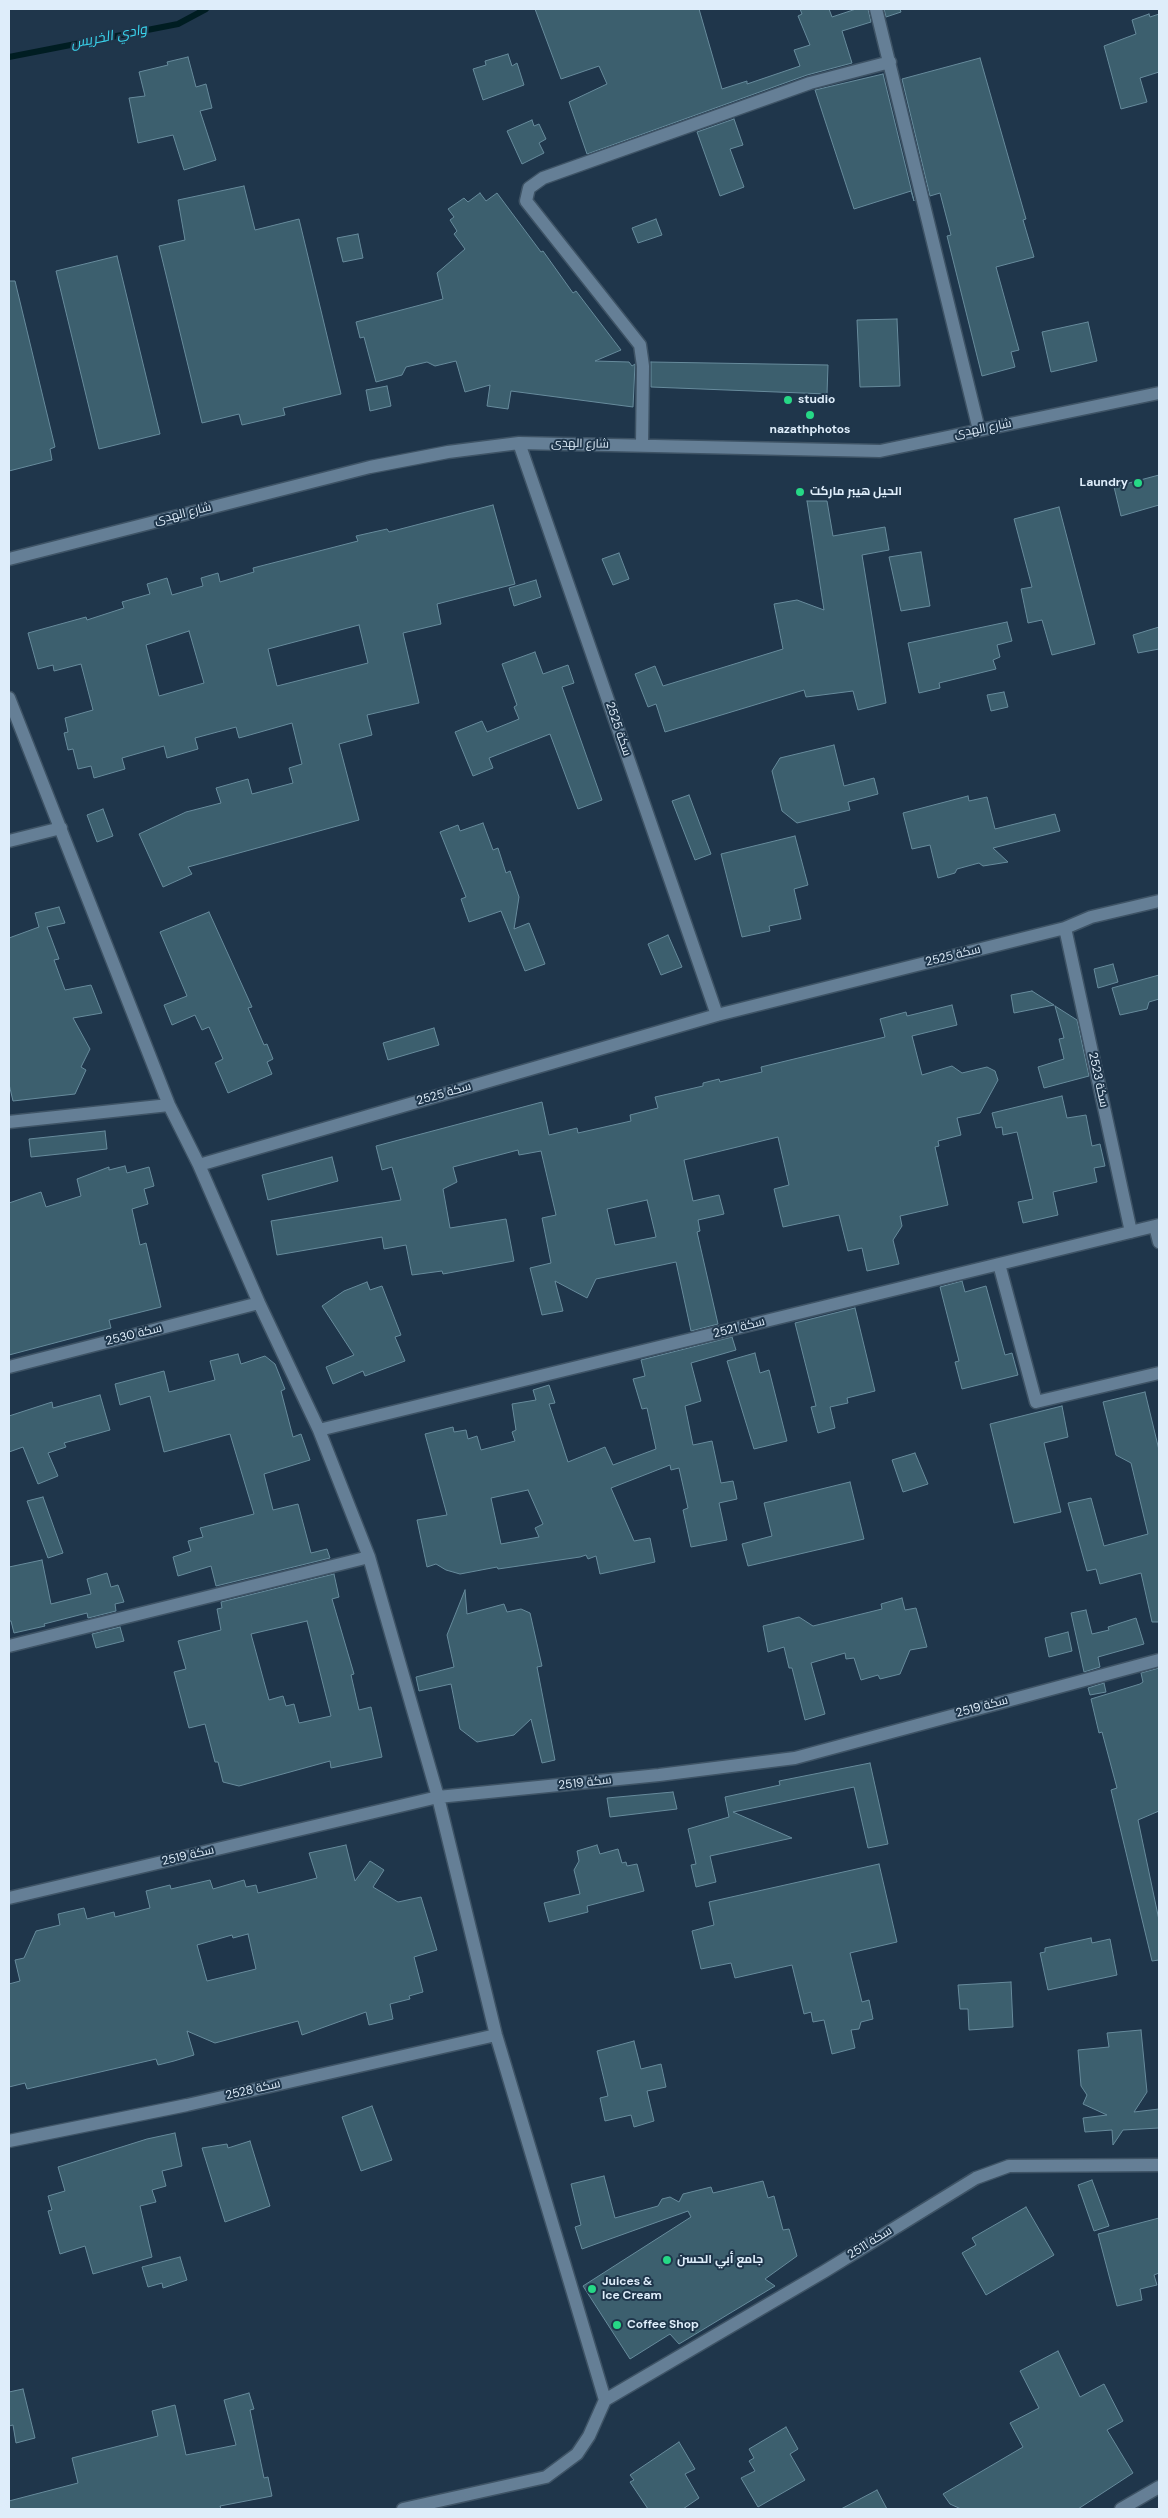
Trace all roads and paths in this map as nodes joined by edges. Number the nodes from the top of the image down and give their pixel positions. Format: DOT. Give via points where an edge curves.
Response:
graph roads {
  1 [pos="876,9"];
  2 [pos="890,62"];
  3 [pos="1159,393"];
  4 [pos="979,430"];
  5 [pos="519,443"];
  6 [pos="642,445"];
  7 [pos="9,559"];
  8 [pos="9,698"];
  9 [pos="61,828"];
  10 [pos="9,841"];
  11 [pos="1159,901"];
  12 [pos="1065,928"];
  13 [pos="717,1015"];
  14 [pos="169,1105"];
  15 [pos="9,1122"];
  16 [pos="199,1165"];
  17 [pos="1157,1225"];
  18 [pos="1131,1232"];
  19 [pos="1159,1242"];
  20 [pos="999,1264"];
  21 [pos="259,1303"];
  22 [pos="9,1367"];
  23 [pos="1159,1373"];
  24 [pos="319,1430"];
  25 [pos="369,1557"];
  26 [pos="9,1646"];
  27 [pos="1159,1660"];
  28 [pos="438,1797"];
  29 [pos="9,1898"];
  30 [pos="496,2036"];
  31 [pos="9,2141"];
  32 [pos="1159,2166"];
  33 [pos="604,2400"];
  34 [pos="1159,2487"];
  35 [pos="403,2509"];
  36 [pos="1121,2509"];
  1 -- 2 [label="street"];
  2 -- 4 [label="street"];
  2 -- 6 [label="street" via="800,87 543,178 529,188 526,201 640,345 643,366"];
  3 -- 4 [label="street, شارع الهدى"];
  4 -- 6 [label="street, شارع الهدى" via="880,451"];
  5 -- 6 [label="street, شارع الهدى"];
  5 -- 7 [label="street, شارع الهدى" via="370,467"];
  5 -- 13 [label="street, سكة 2525"];
  8 -- 9 [label="street"];
  9 -- 10 [label="street"];
  9 -- 14 [label="street"];
  11 -- 12 [label="street, سكة 2525" via="1091,916"];
  12 -- 13 [label="street, سكة 2525"];
  12 -- 18 [label="street, سكة 2523"];
  13 -- 16 [label="street, سكة 2525"];
  14 -- 15 [label="street"];
  14 -- 16 [label="street"];
  16 -- 21 [label="street"];
  17 -- 18 [label="street, سكة 2521"];
  17 -- 19 [label="street"];
  18 -- 20 [label="street, سكة 2521"];
  20 -- 23 [label="street" via="1036,1402"];
  20 -- 24 [label="street, سكة 2521"];
  21 -- 22 [label="street, سكة 2530"];
  21 -- 24 [label="street"];
  24 -- 25 [label="street"];
  25 -- 26 [label="street"];
  25 -- 28 [label="street"];
  27 -- 28 [label="street, سكة 2519" via="795,1758"];
  28 -- 29 [label="street, سكة 2519"];
  28 -- 30 [label="street"];
  30 -- 31 [label="street, سكة 2528"];
  30 -- 33 [label="street"];
  32 -- 33 [label="street, سكة 2511" via="1009,2166 976,2178"];
  33 -- 35 [label="street" via="589,2436 577,2454 546,2477"];
  34 -- 36 [label="street"];
}
